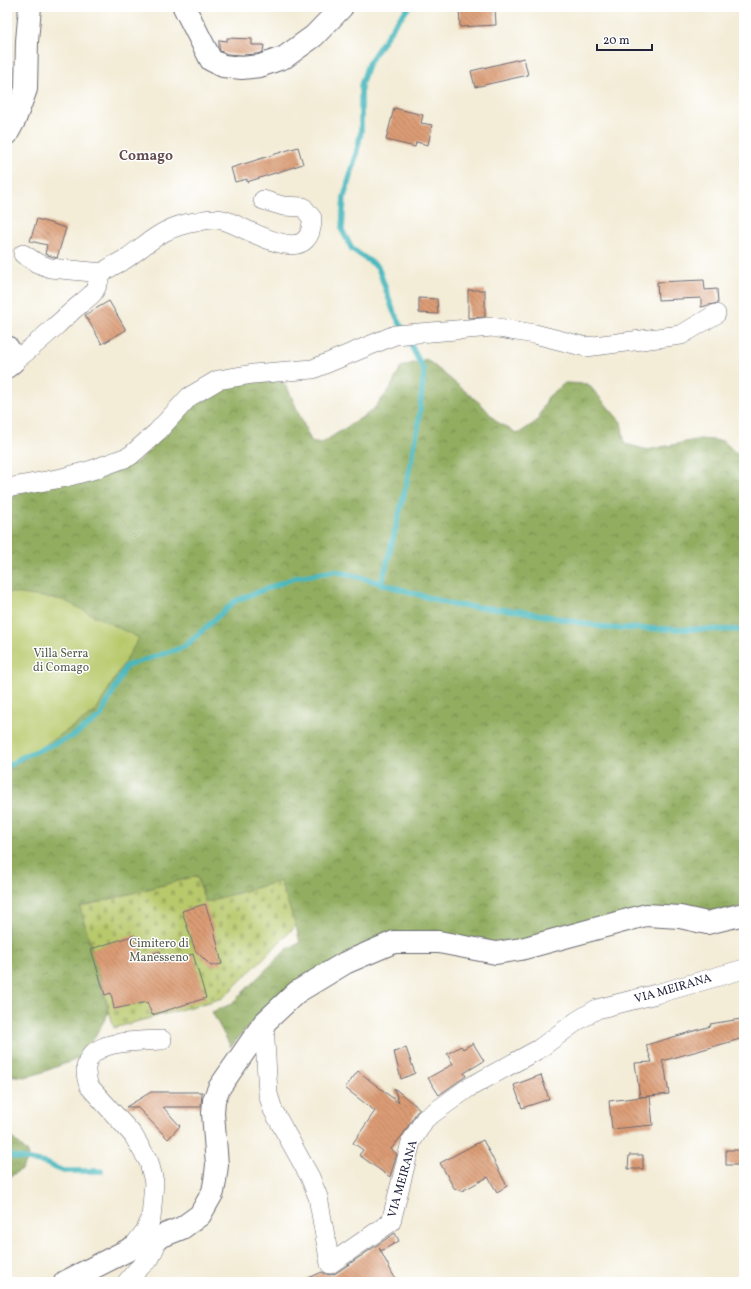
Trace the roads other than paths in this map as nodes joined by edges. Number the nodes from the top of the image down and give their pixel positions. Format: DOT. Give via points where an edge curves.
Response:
graph roads {
  1 [pos="30,7"];
  2 [pos="184,7"];
  3 [pos="342,7"];
  4 [pos="7,134"];
  5 [pos="263,200"];
  6 [pos="23,254"];
  7 [pos="103,273"];
  8 [pos="716,314"];
  9 [pos="9,358"];
  10 [pos="7,488"];
  11 [pos="744,914"];
  12 [pos="744,969"];
  13 [pos="264,1023"];
  14 [pos="162,1040"];
  15 [pos="156,1239"];
  16 [pos="132,1248"];
  17 [pos="65,1282"];
  18 [pos="127,1282"];
  1 -- 4 [label="street" via="26,89"];
  2 -- 3 [label="street" via="211,60 223,66 242,68 260,66 285,57 314,36"];
  5 -- 7 [label="street" via="284,206 303,207 312,218 312,227 307,238 300,243 288,245 277,243 221,219 195,222 158,234"];
  6 -- 7 [label="street" via="50,268"];
  7 -- 9 [label="street" via="94,292 30,350"];
  8 -- 10 [label="street" via="681,335 586,347 535,334 492,327 395,335 313,368 218,380 189,397 157,432 130,456 92,470"];
  11 -- 13 [label="street" via="707,924 680,917 646,915 521,949 496,953 439,942 394,942 345,963 297,992"];
  12 -- 13 [label="street, VIA MEIRANA" via="597,1009 539,1049 468,1088 425,1119 411,1142 391,1222 330,1264 318,1197 310,1177 273,1110 268,1094"];
  13 -- 15 [label="street" via="219,1088 214,1100 217,1165 213,1192 200,1215 182,1228"];
  14 -- 16 [label="street" via="103,1046 89,1059 86,1068 89,1086 133,1135 149,1162 154,1182 151,1219"];
  15 -- 16 [label="street"];
  15 -- 18 [label="street" via="150,1258"];
  16 -- 17 [label="street"];
}
